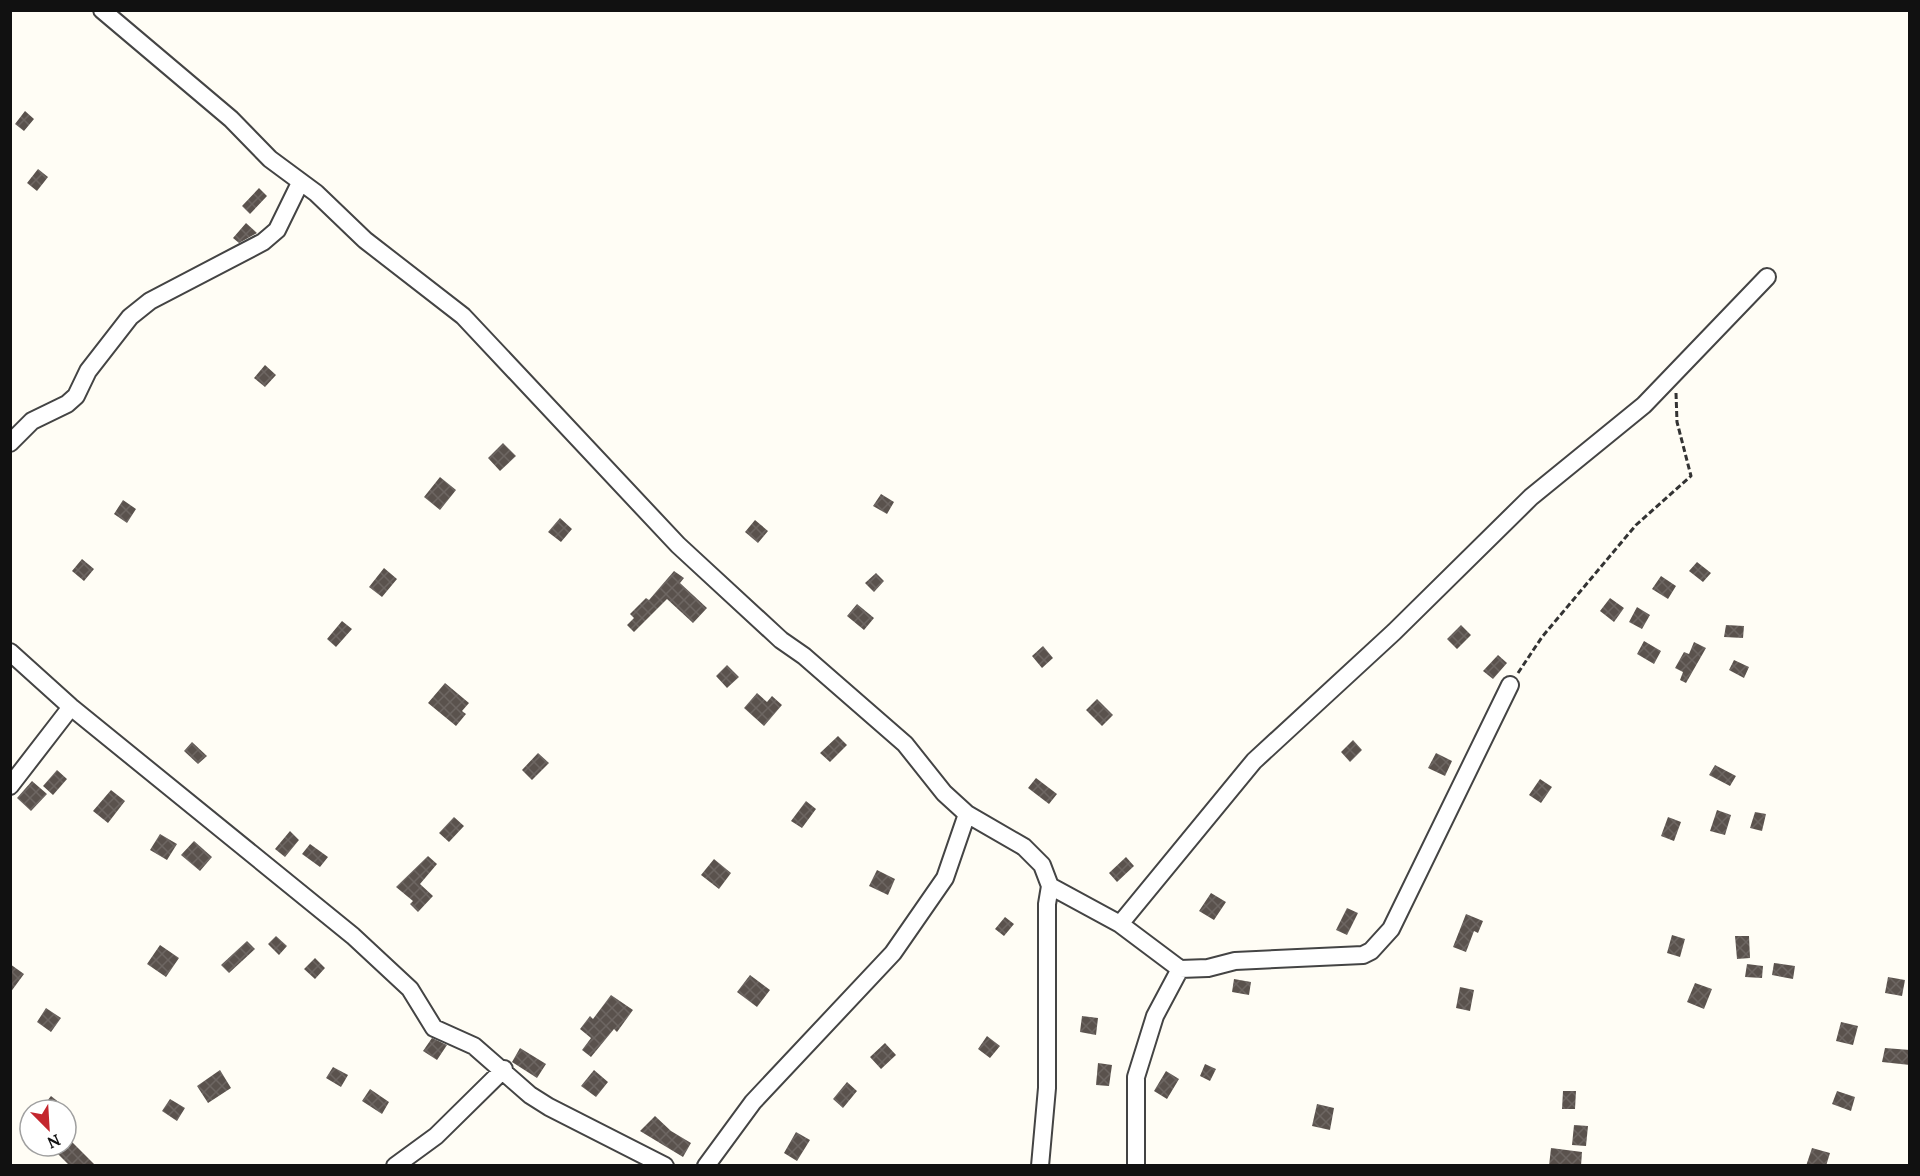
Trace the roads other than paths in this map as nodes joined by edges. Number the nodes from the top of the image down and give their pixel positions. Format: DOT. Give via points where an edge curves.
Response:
graph roads {
  1 [pos="102,10"];
  2 [pos="300,183"];
  3 [pos="1767,277"];
  4 [pos="10,443"];
  5 [pos="10,652"];
  6 [pos="1510,685"];
  7 [pos="71,706"];
  8 [pos="10,786"];
  9 [pos="967,814"];
  10 [pos="1050,886"];
  11 [pos="1120,924"];
  12 [pos="1180,969"];
  13 [pos="504,1070"];
  14 [pos="395,1166"];
  15 [pos="665,1166"];
  16 [pos="706,1166"];
  17 [pos="1040,1166"];
  18 [pos="1136,1166"];
  1 -- 2 [label="street" via="231,118 270,159"];
  2 -- 4 [label="street" via="277,230 263,242 130,317 84,377 76,396 22,428"];
  2 -- 9 [label="street" via="316,193 365,240 463,316 672,538 781,640 905,744 944,793"];
  3 -- 11 [label="street" via="1644,405 1531,497 1394,632 1254,760"];
  5 -- 7 [label="street"];
  6 -- 12 [label="street" via="1391,929 1371,951 1362,955 1235,961 1208,968"];
  7 -- 8 [label="street"];
  7 -- 13 [label="street" via="353,936 410,989 434,1028 474,1046"];
  9 -- 10 [label="street" via="1024,847 1042,865"];
  9 -- 16 [label="street" via="945,878 893,953 753,1102"];
  10 -- 11 [label="street"];
  10 -- 17 [label="street" via="1047,1088"];
  11 -- 12 [label="street"];
  12 -- 18 [label="street" via="1155,1016 1136,1077"];
  13 -- 14 [label="street" via="436,1136"];
  13 -- 15 [label="street" via="549,1107"];
}
